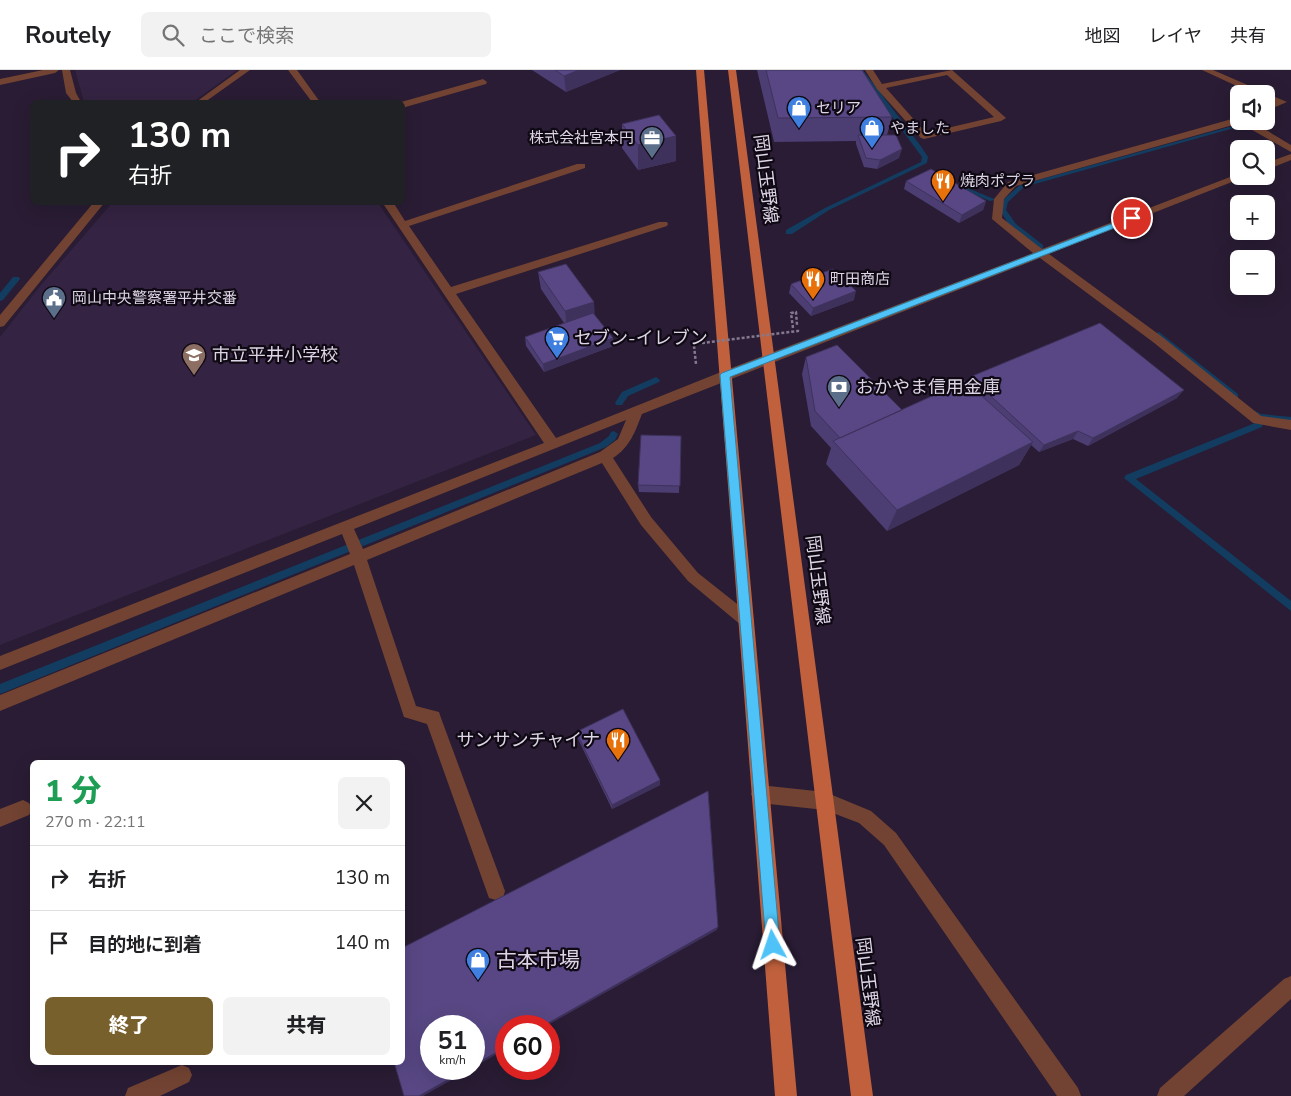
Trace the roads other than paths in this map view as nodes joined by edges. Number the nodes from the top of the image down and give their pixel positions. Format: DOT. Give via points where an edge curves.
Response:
graph roads {
  1 [pos="55,70"];
  2 [pos="66,70"];
  3 [pos="246,70"];
  4 [pos="700,70"];
  5 [pos="732,70"];
  6 [pos="868,70"];
  7 [pos="1206,70"];
  8 [pos="297,72"];
  9 [pos="0,82"];
  10 [pos="483,82"];
  11 [pos="1241,85"];
  12 [pos="880,87"];
  13 [pos="1275,99"];
  14 [pos="76,100"];
  15 [pos="203,100"];
  16 [pos="315,100"];
  17 [pos="405,105"];
  18 [pos="1275,105"];
  19 [pos="1230,124"];
  20 [pos="1259,130"];
  21 [pos="1291,149"];
  22 [pos="1291,157"];
  23 [pos="1275,163"];
  24 [pos="581,166"];
  25 [pos="1230,181"];
  26 [pos="98,205"];
  27 [pos="389,205"];
  28 [pos="403,224"];
  29 [pos="663,224"];
  30 [pos="1041,253"];
  31 [pos="449,292"];
  32 [pos="0,323"];
  33 [pos="770,359"];
  34 [pos="725,375"];
  35 [pos="636,412"];
  36 [pos="1291,424"];
  37 [pos="554,445"];
  38 [pos="605,456"];
  39 [pos="353,544"];
  40 [pos="746,620"];
  41 [pos="0,663"];
  42 [pos="0,703"];
  43 [pos="760,794"];
  44 [pos="826,801"];
  45 [pos="23,809"];
  46 [pos="0,818"];
  47 [pos="496,891"];
  48 [pos="1291,986"];
  49 [pos="182,1075"];
  50 [pos="136,1096"];
  51 [pos="786,1096"];
  52 [pos="862,1096"];
  53 [pos="1070,1096"];
  54 [pos="1168,1096"];
  1 -- 9 [label="street"];
  2 -- 14 [label="street"];
  3 -- 15 [label="street"];
  4 -- 34 [label="main road"];
  5 -- 33 [label="main road, 岡山玉野線"];
  6 -- 12 [label="street"];
  7 -- 11 [label="street"];
  8 -- 16 [label="street"];
  10 -- 17 [label="street"];
  12 -- 12 [label="street" via="949,72 1001,118 924,136"];
  13 -- 18 [label="street" via="1282,102"];
  19 -- 30 [label="street" via="1012,184 999,196 997,219"];
  20 -- 21 [label="street"];
  22 -- 23 [label="street"];
  24 -- 28 [label="street"];
  25 -- 30 [label="street"];
  26 -- 32 [label="street"];
  27 -- 28 [label="street"];
  28 -- 31 [label="street"];
  29 -- 31 [label="street"];
  30 -- 33 [label="street"];
  30 -- 36 [label="street" via="1261,421"];
  31 -- 37 [label="street"];
  33 -- 34 [label="street"];
  33 -- 44 [label="main road, 岡山玉野線"];
  34 -- 35 [label="street"];
  34 -- 40 [label="main road"];
  35 -- 37 [label="street"];
  35 -- 38 [label="street" via="620,448"];
  37 -- 39 [label="street"];
  38 -- 39 [label="street"];
  38 -- 40 [label="street" via="646,521 693,577"];
  39 -- 41 [label="street"];
  39 -- 42 [label="street"];
  39 -- 47 [label="street" via="410,712 433,718"];
  40 -- 43 [label="main road"];
  43 -- 44 [label="street"];
  43 -- 51 [label="main road"];
  44 -- 52 [label="main road, 岡山玉野線"];
  44 -- 53 [label="street" via="865,817 890,839"];
  45 -- 46 [label="street"];
  48 -- 54 [label="street"];
  49 -- 50 [label="street"];
}
